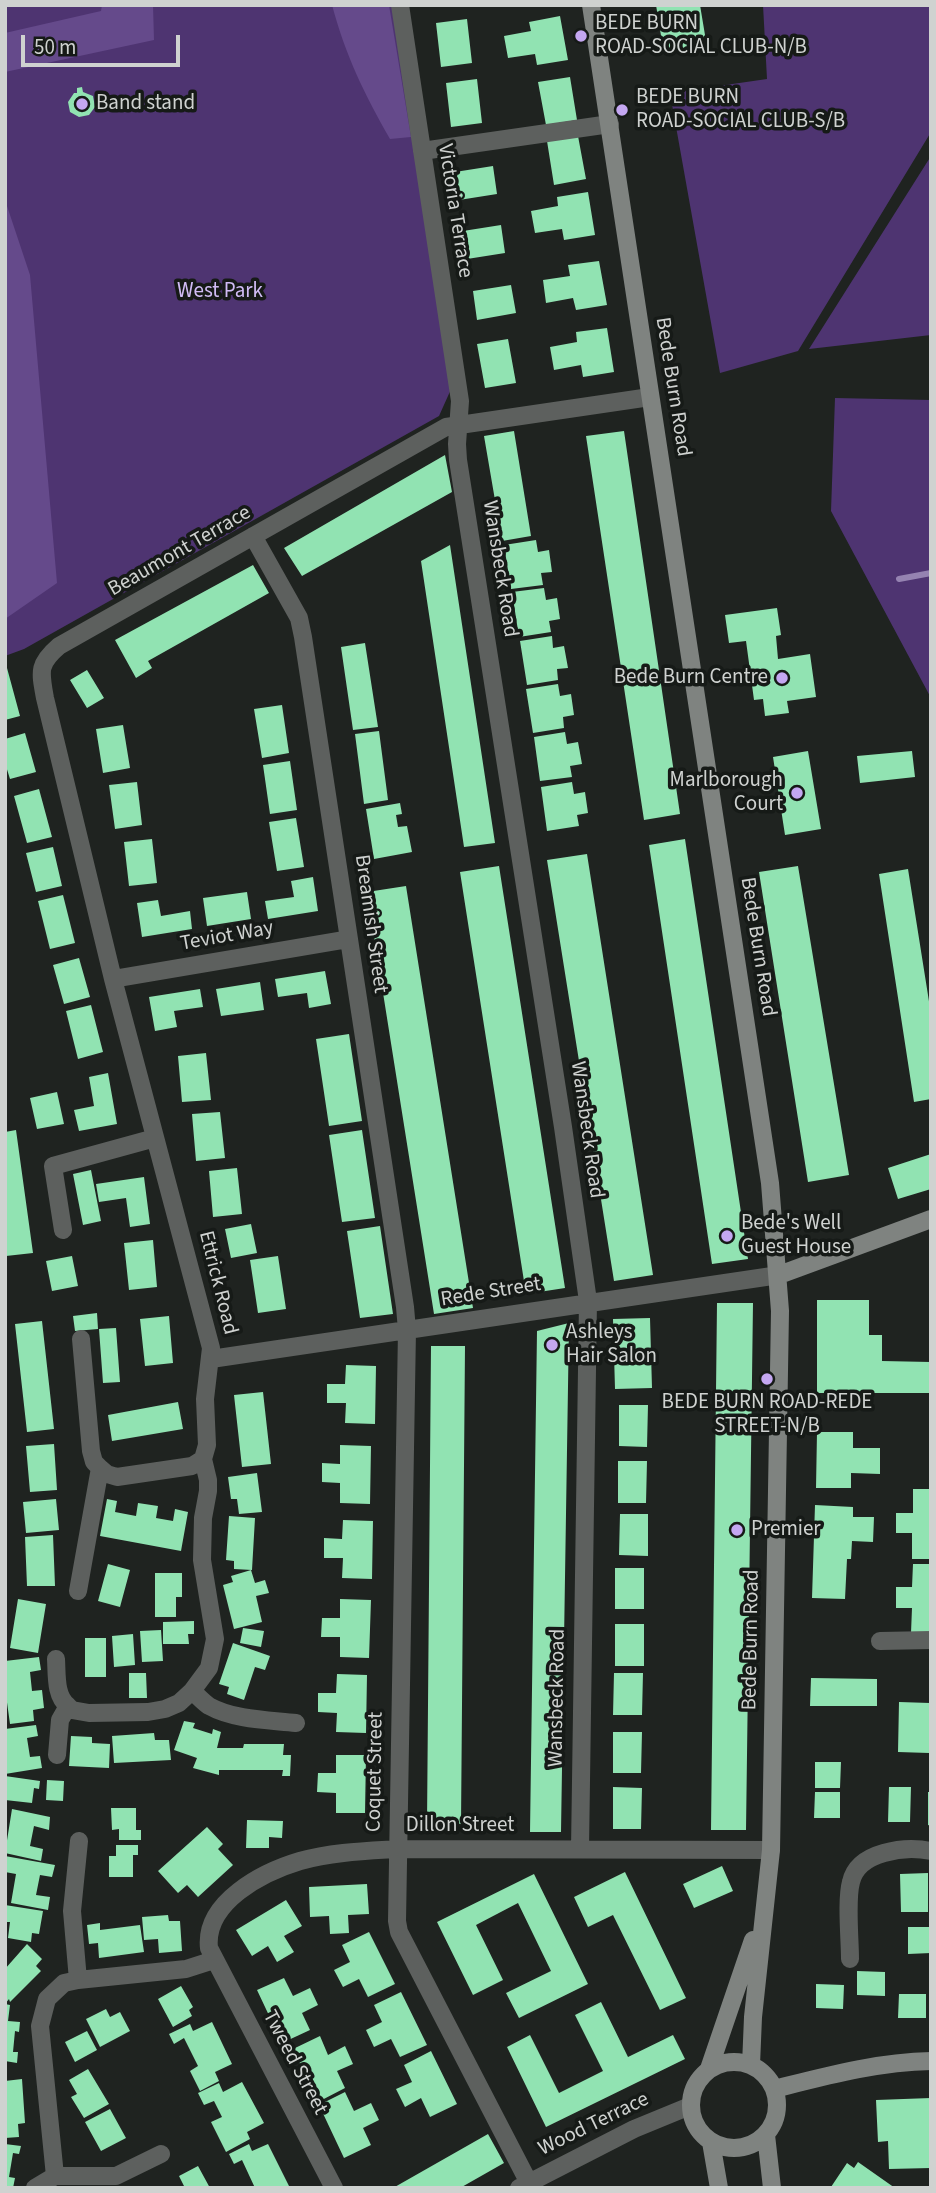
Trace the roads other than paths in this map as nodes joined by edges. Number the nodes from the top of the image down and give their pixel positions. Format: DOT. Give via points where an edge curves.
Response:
graph roads {
  1 [pos="400,5"];
  2 [pos="591,5"];
  3 [pos="610,124"];
  4 [pos="422,151"];
  5 [pos="650,397"];
  6 [pos="459,423"];
  7 [pos="253,536"];
  8 [pos="349,939"];
  9 [pos="113,979"];
  10 [pos="155,1138"];
  11 [pos="931,1219"];
  12 [pos="63,1230"];
  13 [pos="779,1275"];
  14 [pos="588,1301"];
  15 [pos="407,1329"];
  16 [pos="81,1339"];
  17 [pos="211,1359"];
  18 [pos="203,1459"];
  19 [pos="100,1468"];
  20 [pos="78,1591"];
  21 [pos="931,1640"];
  22 [pos="880,1641"];
  23 [pos="56,1660"];
  24 [pos="192,1691"];
  25 [pos="68,1706"];
  26 [pos="296,1723"];
  27 [pos="57,1755"];
  28 [pos="79,1841"];
  29 [pos="398,1849"];
  30 [pos="580,1849"];
  31 [pos="771,1850"];
  32 [pos="931,1851"];
  33 [pos="765,1903"];
  34 [pos="850,1959"];
  35 [pos="214,1960"];
  36 [pos="78,1980"];
  37 [pos="931,2062"];
  38 [pos="751,2064"];
  39 [pos="709,2069"];
  40 [pos="774,2089"];
  41 [pos="690,2106"];
  42 [pos="766,2135"];
  43 [pos="711,2142"];
  44 [pos="161,2154"];
  45 [pos="55,2176"];
  46 [pos="524,2185"];
  47 [pos="35,2188"];
  48 [pos="334,2188"];
  49 [pos="719,2188"];
  50 [pos="772,2188"];
  1 -- 4 [label="street, Victoria Terrace"];
  2 -- 3 [label="main road, Bede Burn Road"];
  3 -- 4 [label="street"];
  3 -- 5 [label="main road, Bede Burn Road"];
  4 -- 6 [label="street, Victoria Terrace" via="460,401"];
  5 -- 6 [label="street, Beaumont Terrace"];
  5 -- 13 [label="main road, Bede Burn Road" via="768,1170"];
  6 -- 7 [label="street, Beaumont Terrace"];
  6 -- 14 [label="street, Wansbeck Road" via="458,460"];
  7 -- 8 [label="street, Breamish Street" via="299,618"];
  7 -- 9 [label="street, Beaumont Terrace" via="60,646 46,658 41,671"];
  8 -- 9 [label="street, Teviot Way"];
  8 -- 15 [label="street, Breamish Street"];
  9 -- 10 [label="street, Ettrick Road"];
  10 -- 12 [label="street" via="52,1166"];
  10 -- 17 [label="street, Ettrick Road"];
  11 -- 13 [label="main road"];
  13 -- 14 [label="street, Rede Street"];
  13 -- 31 [label="main road, Bede Burn Road"];
  14 -- 15 [label="street, Rede Street"];
  14 -- 30 [label="street, Wansbeck Road"];
  15 -- 17 [label="street, Rede Street"];
  15 -- 29 [label="street, Coquet Street"];
  16 -- 19 [label="street" via="91,1451"];
  17 -- 18 [label="street, Ettrick Road"];
  18 -- 19 [label="street" via="192,1466 117,1477"];
  18 -- 24 [label="street, Ettrick Road" via="208,1491 202,1560 215,1639 209,1668"];
  19 -- 20 [label="street"];
  21 -- 22 [label="street"];
  23 -- 25 [label="street" via="58,1692"];
  24 -- 25 [label="street" via="179,1703 148,1712 89,1713"];
  24 -- 26 [label="street" via="222,1711"];
  25 -- 27 [label="street" via="60,1720"];
  28 -- 36 [label="street" via="72,1911"];
  29 -- 30 [label="street, Dillon Street"];
  29 -- 35 [label="street, Dillon Street" via="299,1861 251,1885 219,1910 211,1923 207,1935"];
  29 -- 46 [label="street, Coquet Street" via="400,1932"];
  30 -- 31 [label="street, Dillon Street"];
  31 -- 33 [label="main road, Bede Burn Road"];
  32 -- 34 [label="street" via="896,1850 856,1869 850,1883"];
  33 -- 38 [label="main road, Bede Burn Road"];
  33 -- 39 [label="main road, Bede Burn Road"];
  35 -- 36 [label="street" via="186,1969"];
  35 -- 48 [label="street, Tweed Street"];
  36 -- 45 [label="street" via="64,1983 47,1999 40,2026"];
  37 -- 40 [label="main road" via="855,2068"];
  38 -- 39 [label="main road" via="737,2061"];
  38 -- 40 [label="main road"];
  39 -- 41 [label="main road" via="692,2091"];
  40 -- 42 [label="main road" via="776,2117"];
  41 -- 43 [label="main road" via="693,2121"];
  41 -- 46 [label="street, Wood Terrace"];
  42 -- 43 [label="main road" via="740,2148"];
  42 -- 50 [label="main road"];
  43 -- 49 [label="main road"];
  44 -- 45 [label="street" via="116,2176"];
  45 -- 47 [label="street"];
}
